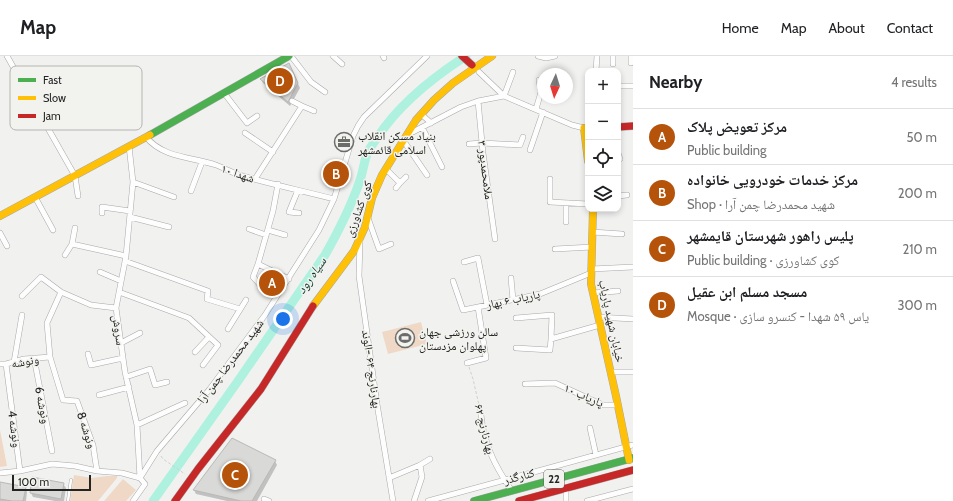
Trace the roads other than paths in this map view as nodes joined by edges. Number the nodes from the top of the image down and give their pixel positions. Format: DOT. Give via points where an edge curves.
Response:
graph roads {
  1 [pos="6,56"];
  2 [pos="290,56"];
  3 [pos="333,56"];
  4 [pos="427,56"];
  5 [pos="462,56"];
  6 [pos="492,56"];
  7 [pos="538,56"];
  8 [pos="555,56"];
  9 [pos="597,56"];
  10 [pos="613,56"];
  11 [pos="631,56"];
  12 [pos="630,63"];
  13 [pos="342,64"];
  14 [pos="613,64"];
  15 [pos="12,66"];
  16 [pos="475,68"];
  17 [pos="596,68"];
  18 [pos="513,72"];
  19 [pos="621,86"];
  20 [pos="633,86"];
  21 [pos="325,92"];
  22 [pos="224,93"];
  23 [pos="504,96"];
  24 [pos="292,101"];
  25 [pos="478,102"];
  26 [pos="538,104"];
  27 [pos="302,106"];
  28 [pos="536,110"];
  29 [pos="314,111"];
  30 [pos="543,112"];
  31 [pos="421,114"];
  32 [pos="257,116"];
  33 [pos="431,123"];
  34 [pos="621,126"];
  35 [pos="633,126"];
  36 [pos="422,127"];
  37 [pos="585,128"];
  38 [pos="49,130"];
  39 [pos="245,133"];
  40 [pos="146,137"];
  41 [pos="523,137"];
  42 [pos="404,138"];
  43 [pos="482,143"];
  44 [pos="469,144"];
  45 [pos="129,146"];
  46 [pos="530,150"];
  47 [pos="273,152"];
  48 [pos="202,162"];
  49 [pos="442,167"];
  50 [pos="386,169"];
  51 [pos="427,175"];
  52 [pos="75,176"];
  53 [pos="406,178"];
  54 [pos="256,179"];
  55 [pos="550,179"];
  56 [pos="133,182"];
  57 [pos="400,183"];
  58 [pos="278,184"];
  59 [pos="396,188"];
  60 [pos="298,190"];
  61 [pos="191,191"];
  62 [pos="627,195"];
  63 [pos="78,196"];
  64 [pos="174,196"];
  65 [pos="621,196"];
  66 [pos="35,197"];
  67 [pos="334,199"];
  68 [pos="566,203"];
  69 [pos="585,204"];
  70 [pos="130,211"];
  71 [pos="593,212"];
  72 [pos="102,213"];
  73 [pos="299,213"];
  74 [pos="0,216"];
  75 [pos="130,217"];
  76 [pos="367,217"];
  77 [pos="566,222"];
  78 [pos="169,227"];
  79 [pos="75,228"];
  80 [pos="249,229"];
  81 [pos="53,230"];
  82 [pos="267,232"];
  83 [pos="592,232"];
  84 [pos="0,233"];
  85 [pos="622,234"];
  86 [pos="285,235"];
  87 [pos="361,236"];
  88 [pos="495,239"];
  89 [pos="72,244"];
  90 [pos="391,244"];
  91 [pos="6,246"];
  92 [pos="592,247"];
  93 [pos="555,250"];
  94 [pos="66,255"];
  95 [pos="126,259"];
  96 [pos="464,262"];
  97 [pos="258,264"];
  98 [pos="633,267"];
  99 [pos="591,271"];
  100 [pos="100,272"];
  101 [pos="511,278"];
  102 [pos="289,279"];
  103 [pos="121,281"];
  104 [pos="453,281"];
  105 [pos="262,286"];
  106 [pos="618,291"];
  107 [pos="61,292"];
  108 [pos="119,292"];
  109 [pos="593,293"];
  110 [pos="22,296"];
  111 [pos="246,300"];
  112 [pos="513,300"];
  113 [pos="487,305"];
  114 [pos="478,307"];
  115 [pos="116,308"];
  116 [pos="240,309"];
  117 [pos="22,315"];
  118 [pos="598,317"];
  119 [pos="516,318"];
  120 [pos="633,318"];
  121 [pos="600,326"];
  122 [pos="228,329"];
  123 [pos="140,334"];
  124 [pos="209,337"];
  125 [pos="551,339"];
  126 [pos="121,343"];
  127 [pos="516,348"];
  128 [pos="195,352"];
  129 [pos="88,354"];
  130 [pos="50,357"];
  131 [pos="34,358"];
  132 [pos="123,358"];
  133 [pos="14,362"];
  134 [pos="467,363"];
  135 [pos="3,364"];
  136 [pos="203,365"];
  137 [pos="611,372"];
  138 [pos="633,372"];
  139 [pos="126,376"];
  140 [pos="167,382"];
  141 [pos="526,384"];
  142 [pos="129,387"];
  143 [pos="99,395"];
  144 [pos="185,402"];
  145 [pos="618,405"];
  146 [pos="480,409"];
  147 [pos="137,425"];
  148 [pos="590,428"];
  149 [pos="630,446"];
  150 [pos="52,451"];
  151 [pos="596,455"];
  152 [pos="430,459"];
  153 [pos="631,459"];
  154 [pos="564,464"];
  155 [pos="420,465"];
  156 [pos="633,470"];
  157 [pos="20,471"];
  158 [pos="97,471"];
  159 [pos="0,473"];
  160 [pos="567,476"];
  161 [pos="140,478"];
  162 [pos="389,478"];
  163 [pos="71,480"];
  164 [pos="504,480"];
  165 [pos="566,488"];
  166 [pos="633,489"];
  167 [pos="512,491"];
  168 [pos="450,498"];
  169 [pos="68,501"];
  170 [pos="133,501"];
  171 [pos="175,501"];
  172 [pos="393,501"];
  173 [pos="414,501"];
  174 [pos="428,501"];
  175 [pos="474,501"];
  176 [pos="519,501"];
  177 [pos="564,501"];
  178 [pos="587,501"];
  1 -- 15 [label="street"];
  2 -- 21 [label="street" via="311,82"];
  2 -- 22 [label="main road"];
  3 -- 13 [label="street"];
  4 -- 67 [label="street, شهید محمدرضا چمن آرا" via="364,117 358,126"];
  5 -- 16 [label="main road"];
  6 -- 16 [label="main road, کوی کشاورزی"];
  7 -- 8 [label="street"];
  9 -- 17 [label="street"];
  10 -- 14 [label="street"];
  11 -- 12 [label="street"];
  16 -- 23 [label="street"];
  16 -- 31 [label="main road, کوی کشاورزی" via="448,87"];
  18 -- 23 [label="street"];
  19 -- 20 [label="street"];
  22 -- 32 [label="street" via="248,123"];
  22 -- 40 [label="main road"];
  23 -- 25 [label="street"];
  23 -- 28 [label="street"];
  24 -- 27 [label="street"];
  25 -- 33 [label="street" via="461,107"];
  25 -- 43 [label="street, ملامحمدپور ۳"];
  26 -- 28 [label="street"];
  27 -- 29 [label="street"];
  27 -- 47 [label="street"];
  28 -- 30 [label="street"];
  30 -- 37 [label="street"];
  30 -- 46 [label="street"];
  31 -- 33 [label="street"];
  31 -- 42 [label="main road, کوی کشاورزی"];
  33 -- 36 [label="street"];
  34 -- 35 [label="main road"];
  36 -- 42 [label="street"];
  36 -- 49 [label="street"];
  38 -- 52 [label="street"];
  39 -- 47 [label="street"];
  40 -- 45 [label="main road"];
  40 -- 48 [label="street, شهدا ۱۰" via="162,150"];
  41 -- 43 [label="street" via="520,145"];
  42 -- 50 [label="main road, کوی کشاورزی"];
  42 -- 51 [label="street"];
  43 -- 44 [label="street"];
  43 -- 88 [label="street, ملامحمدپور ۳"];
  45 -- 52 [label="main road"];
  45 -- 56 [label="street, سروش"];
  47 -- 54 [label="street"];
  48 -- 54 [label="street, شهدا ۱۰"];
  48 -- 61 [label="street"];
  50 -- 57 [label="street"];
  50 -- 76 [label="main road, کوی کشاورزی" via="372,198"];
  52 -- 63 [label="street"];
  52 -- 66 [label="main road"];
  53 -- 57 [label="street"];
  54 -- 58 [label="street, شهدا ۱۰"];
  55 -- 68 [label="street" via="550,202"];
  56 -- 64 [label="street"];
  56 -- 70 [label="street, سروش"];
  57 -- 59 [label="street"];
  58 -- 60 [label="street, شهدا ۱۰"];
  58 -- 82 [label="street" via="274,211"];
  60 -- 67 [label="street, شهدا ۱۰"];
  60 -- 73 [label="street" via="289,212"];
  62 -- 65 [label="street"];
  66 -- 74 [label="main road"];
  66 -- 81 [label="street"];
  67 -- 102 [label="street, شهید محمدرضا چمن آرا" via="319,230"];
  68 -- 69 [label="street"];
  68 -- 77 [label="street"];
  70 -- 72 [label="street" via="102,207"];
  70 -- 75 [label="street, سروش"];
  71 -- 83 [label="main road, خیابان شهید پاریاب"];
  75 -- 78 [label="street"];
  75 -- 95 [label="street, سروش"];
  76 -- 87 [label="main road, کوی کشاورزی"];
  76 -- 90 [label="street" via="379,249"];
  79 -- 89 [label="street"];
  80 -- 82 [label="street"];
  82 -- 86 [label="street"];
  82 -- 97 [label="street"];
  83 -- 85 [label="street"];
  83 -- 92 [label="main road, خیابان شهید پاریاب"];
  84 -- 91 [label="street"];
  87 -- 162 [label="street, بهارنارنج ۶۴ -الوند" via="359,276"];
  87 -- 171 [label="main road, کوی کشاورزی" via="354,251 307,315 261,389"];
  89 -- 94 [label="street"];
  89 -- 95 [label="street"];
  92 -- 93 [label="street"];
  92 -- 99 [label="main road, خیابان شهید پاریاب"];
  95 -- 103 [label="street, سروش"];
  95 -- 116 [label="street" via="208,291 207,299"];
  96 -- 113 [label="street" via="478,258"];
  97 -- 102 [label="street"];
  97 -- 105 [label="street" via="253,277"];
  98 -- 99 [label="street, پاریاب ۶ بهار"];
  99 -- 109 [label="main road, خیابان شهید پاریاب"];
  99 -- 112 [label="street, پاریاب ۶ بهار" via="540,294"];
  100 -- 103 [label="street"];
  101 -- 112 [label="street"];
  102 -- 161 [label="street, شهید محمدرضا چمن آرا" via="209,390 157,451"];
  103 -- 108 [label="street, سروش"];
  104 -- 114 [label="street" via="463,310"];
  106 -- 109 [label="street"];
  107 -- 110 [label="street" via="41,277"];
  107 -- 115 [label="street" via="91,304"];
  107 -- 130 [label="street" via="47,323"];
  108 -- 115 [label="street, سروش"];
  108 -- 124 [label="street" via="189,318"];
  109 -- 118 [label="main road, خیابان شهید پاریاب"];
  111 -- 116 [label="street"];
  112 -- 113 [label="street, پاریاب ۶ بهار"];
  113 -- 114 [label="street, پاریاب ۶ بهار"];
  114 -- 134 [label="street, پاریاب ۶ بهار" via="486,358"];
  115 -- 126 [label="street, سروش"];
  116 -- 122 [label="street"];
  117 -- 133 [label="street"];
  118 -- 120 [label="street"];
  118 -- 121 [label="main road, خیابان شهید پاریاب"];
  119 -- 125 [label="street" via="552,315"];
  121 -- 125 [label="street"];
  121 -- 137 [label="main road, خیابان شهید پاریاب"];
  123 -- 126 [label="street"];
  124 -- 128 [label="street"];
  124 -- 136 [label="street" via="218,345"];
  125 -- 127 [label="street" via="550,350"];
  126 -- 132 [label="street, سروش"];
  129 -- 132 [label="street" via="91,365"];
  130 -- 131 [label="street, ونوشه"];
  130 -- 158 [label="street, ونوشه 8" via="63,400 77,401 93,445"];
  131 -- 133 [label="street, ونوشه"];
  131 -- 150 [label="street, ونوشه 6"];
  132 -- 139 [label="street, سروش"];
  133 -- 135 [label="street, ونوشه"];
  135 -- 157 [label="street, ونوشه 4"];
  137 -- 138 [label="street"];
  137 -- 145 [label="main road, خیابان شهید پاریاب"];
  139 -- 140 [label="street" via="150,369 156,385"];
  139 -- 142 [label="street, سروش"];
  141 -- 145 [label="street, پاریاب ۱۰" via="555,383 603,405"];
  142 -- 143 [label="street"];
  142 -- 147 [label="street, سروش"];
  144 -- 147 [label="street"];
  145 -- 149 [label="main road, خیابان شهید پاریاب"];
  146 -- 164 [label="street, بهارنارنج ۶۲" via="485,439 492,459"];
  147 -- 161 [label="street, سروش"];
  148 -- 151 [label="street"];
  149 -- 151 [label="street, کنارگذر"];
  149 -- 153 [label="main road, خیابان شهید پاریاب"];
  151 -- 154 [label="street, کنارگذر"];
  152 -- 155 [label="street"];
  153 -- 160 [label="main road, 22"];
  154 -- 160 [label="street"];
  154 -- 164 [label="street, کنارگذر"];
  155 -- 162 [label="street"];
  155 -- 173 [label="street" via="422,477"];
  156 -- 165 [label="main road, 22"];
  157 -- 158 [label="street" via="52,464"];
  157 -- 159 [label="street"];
  158 -- 161 [label="street" via="122,473"];
  160 -- 167 [label="main road, 22"];
  161 -- 170 [label="street, شهید محمدرضا چمن آرا" via="145,484"];
  162 -- 172 [label="street, بهارنارنج ۶۴ -الوند"];
  163 -- 169 [label="lane"];
  164 -- 167 [label="street, بهارنارنج ۶۲"];
  164 -- 168 [label="street, کنارگذر"];
  165 -- 176 [label="main road, 22"];
  165 -- 177 [label="street"];
  166 -- 178 [label="street"];
  167 -- 175 [label="main road, 22"];
  168 -- 174 [label="street, کنارگذر"];
}
